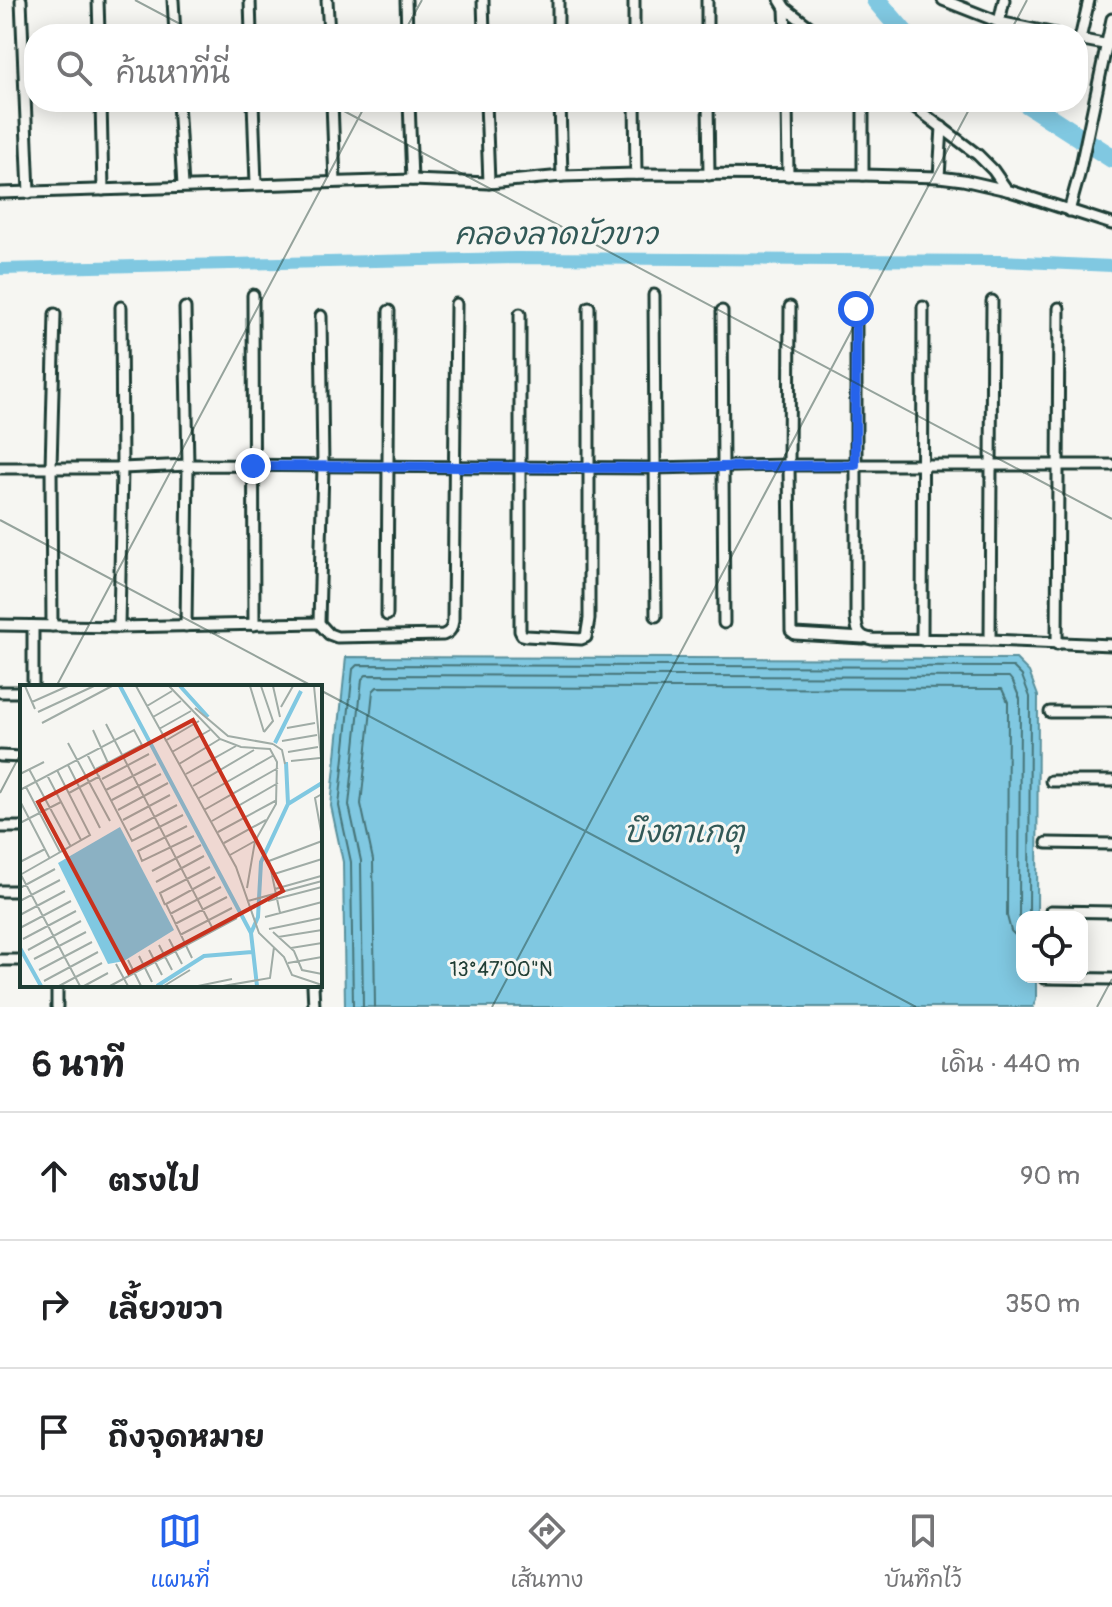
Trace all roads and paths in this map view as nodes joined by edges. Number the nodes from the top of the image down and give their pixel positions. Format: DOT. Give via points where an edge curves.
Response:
graph roads {
  1 [pos="21,0"];
  2 [pos="98,0"];
  3 [pos="173,0"];
  4 [pos="250,0"];
  5 [pos="327,0"];
  6 [pos="406,0"];
  7 [pos="483,0"];
  8 [pos="558,0"];
  9 [pos="634,0"];
  10 [pos="707,0"];
  11 [pos="943,0"];
  12 [pos="1004,0"];
  13 [pos="1089,0"];
  14 [pos="783,4"];
  15 [pos="1112,19"];
  16 [pos="999,22"];
  17 [pos="99,24"];
  18 [pos="174,24"];
  19 [pos="251,24"];
  20 [pos="328,24"];
  21 [pos="407,24"];
  22 [pos="484,24"];
  23 [pos="558,24"];
  24 [pos="634,24"];
  25 [pos="707,24"];
  26 [pos="785,24"];
  27 [pos="807,24"];
  28 [pos="1008,24"];
  29 [pos="1083,24"];
  30 [pos="1088,41"];
  31 [pos="1109,45"];
  32 [pos="24,72"];
  33 [pos="26,112"];
  34 [pos="101,112"];
  35 [pos="179,112"];
  36 [pos="253,112"];
  37 [pos="332,112"];
  38 [pos="409,112"];
  39 [pos="486,112"];
  40 [pos="560,112"];
  41 [pos="635,112"];
  42 [pos="708,112"];
  43 [pos="787,112"];
  44 [pos="863,112"];
  45 [pos="922,112"];
  46 [pos="942,127"];
  47 [pos="636,174"];
  48 [pos="709,175"];
  49 [pos="788,175"];
  50 [pos="863,175"];
  51 [pos="562,176"];
  52 [pos="939,177"];
  53 [pos="412,180"];
  54 [pos="335,182"];
  55 [pos="489,183"];
  56 [pos="256,184"];
  57 [pos="183,186"];
  58 [pos="103,190"];
  59 [pos="1007,190"];
  60 [pos="0,193"];
  61 [pos="29,193"];
  62 [pos="1069,211"];
  63 [pos="1110,222"];
  64 [pos="253,295"];
  65 [pos="654,295"];
  66 [pos="992,301"];
  67 [pos="456,304"];
  68 [pos="121,307"];
  69 [pos="589,307"];
  70 [pos="790,307"];
  71 [pos="923,307"];
  72 [pos="185,308"];
  73 [pos="1059,308"];
  74 [pos="856,309"];
  75 [pos="389,311"];
  76 [pos="722,311"];
  77 [pos="55,314"];
  78 [pos="520,314"];
  79 [pos="321,316"];
  80 [pos="188,465"];
  81 [pos="789,465"];
  82 [pos="855,465"];
  83 [pos="922,465"];
  84 [pos="990,465"];
  85 [pos="1112,465"];
  86 [pos="253,466"];
  87 [pos="387,466"];
  88 [pos="453,466"];
  89 [pos="722,466"];
  90 [pos="1058,466"];
  91 [pos="51,467"];
  92 [pos="323,467"];
  93 [pos="520,467"];
  94 [pos="588,467"];
  95 [pos="0,468"];
  96 [pos="122,468"];
  97 [pos="654,468"];
  98 [pos="387,615"];
  99 [pos="656,616"];
  100 [pos="319,623"];
  101 [pos="724,623"];
  102 [pos="0,625"];
  103 [pos="254,625"];
  104 [pos="33,626"];
  105 [pos="52,626"];
  106 [pos="186,626"];
  107 [pos="119,627"];
  108 [pos="865,638"];
  109 [pos="922,640"];
  110 [pos="990,640"];
  111 [pos="1057,644"];
  112 [pos="1112,645"];
  113 [pos="33,685"];
  114 [pos="1050,712"];
  115 [pos="1112,712"];
  116 [pos="0,756"];
  117 [pos="20,757"];
  118 [pos="1051,781"];
  119 [pos="1112,781"];
  120 [pos="1047,843"];
  121 [pos="1112,844"];
  122 [pos="1088,912"];
  123 [pos="1112,912"];
  124 [pos="1088,979"];
  125 [pos="1112,979"];
  126 [pos="313,987"];
  127 [pos="314,1007"];
  1 -- 32 [label="street"];
  2 -- 17 [label="street"];
  3 -- 18 [label="street"];
  4 -- 19 [label="street"];
  5 -- 20 [label="street"];
  6 -- 21 [label="street"];
  7 -- 22 [label="street"];
  8 -- 23 [label="street"];
  9 -- 24 [label="street"];
  10 -- 25 [label="street"];
  11 -- 16 [label="street"];
  12 -- 16 [label="street"];
  13 -- 29 [label="street"];
  14 -- 26 [label="street"];
  14 -- 27 [label="street"];
  15 -- 31 [label="street"];
  16 -- 28 [label="street"];
  30 -- 31 [label="street"];
  31 -- 62 [label="street"];
  33 -- 61 [label="street"];
  34 -- 58 [label="street"];
  35 -- 57 [label="street"];
  36 -- 56 [label="street"];
  37 -- 54 [label="street"];
  38 -- 53 [label="street"];
  39 -- 55 [label="street"];
  40 -- 51 [label="street"];
  41 -- 47 [label="street"];
  42 -- 48 [label="street"];
  43 -- 49 [label="street"];
  44 -- 50 [label="street"];
  45 -- 46 [label="street"];
  46 -- 52 [label="street"];
  46 -- 59 [label="street" via="978,155"];
  47 -- 48 [label="street"];
  47 -- 51 [label="street"];
  48 -- 49 [label="street"];
  49 -- 50 [label="street"];
  50 -- 52 [label="street"];
  51 -- 55 [label="street"];
  52 -- 59 [label="street"];
  53 -- 54 [label="street"];
  53 -- 55 [label="street"];
  54 -- 56 [label="street"];
  56 -- 57 [label="street"];
  57 -- 58 [label="street"];
  58 -- 61 [label="street"];
  59 -- 62 [label="street"];
  60 -- 61 [label="street"];
  62 -- 63 [label="street"];
  64 -- 86 [label="street"];
  65 -- 97 [label="street"];
  66 -- 84 [label="street"];
  67 -- 88 [label="street"];
  68 -- 96 [label="street"];
  69 -- 94 [label="street"];
  70 -- 81 [label="street"];
  71 -- 83 [label="street"];
  72 -- 80 [label="street"];
  73 -- 90 [label="street"];
  74 -- 82 [label="street"];
  75 -- 87 [label="street"];
  76 -- 89 [label="street"];
  77 -- 91 [label="street"];
  78 -- 93 [label="street"];
  79 -- 92 [label="street"];
  80 -- 86 [label="street"];
  80 -- 96 [label="street"];
  80 -- 106 [label="street"];
  81 -- 82 [label="street"];
  81 -- 89 [label="street"];
  81 -- 108 [label="street" via="791,631"];
  82 -- 83 [label="street"];
  82 -- 108 [label="street" via="856,628"];
  83 -- 84 [label="street"];
  83 -- 109 [label="street"];
  84 -- 90 [label="street"];
  84 -- 110 [label="street"];
  85 -- 90 [label="street"];
  86 -- 92 [label="street"];
  86 -- 103 [label="street"];
  87 -- 88 [label="street"];
  87 -- 92 [label="street"];
  87 -- 98 [label="street"];
  88 -- 93 [label="street"];
  88 -- 100 [label="street" via="449,632 337,637"];
  89 -- 97 [label="street"];
  89 -- 101 [label="street"];
  90 -- 111 [label="street"];
  91 -- 95 [label="street"];
  91 -- 96 [label="street"];
  91 -- 105 [label="street"];
  92 -- 100 [label="street"];
  93 -- 94 [label="street"];
  93 -- 94 [label="street" via="520,631 526,636 581,639 589,619"];
  94 -- 97 [label="street"];
  96 -- 107 [label="street"];
  97 -- 99 [label="street"];
  100 -- 103 [label="street"];
  102 -- 104 [label="street"];
  103 -- 106 [label="street"];
  104 -- 105 [label="street"];
  104 -- 113 [label="street"];
  105 -- 107 [label="street"];
  106 -- 107 [label="street"];
  108 -- 109 [label="street"];
  109 -- 110 [label="street"];
  110 -- 111 [label="street"];
  111 -- 112 [label="street"];
  114 -- 115 [label="street"];
  116 -- 117 [label="street"];
  118 -- 119 [label="street"];
  120 -- 121 [label="street"];
  122 -- 123 [label="street"];
  124 -- 125 [label="street"];
  126 -- 127 [label="street"];
}
